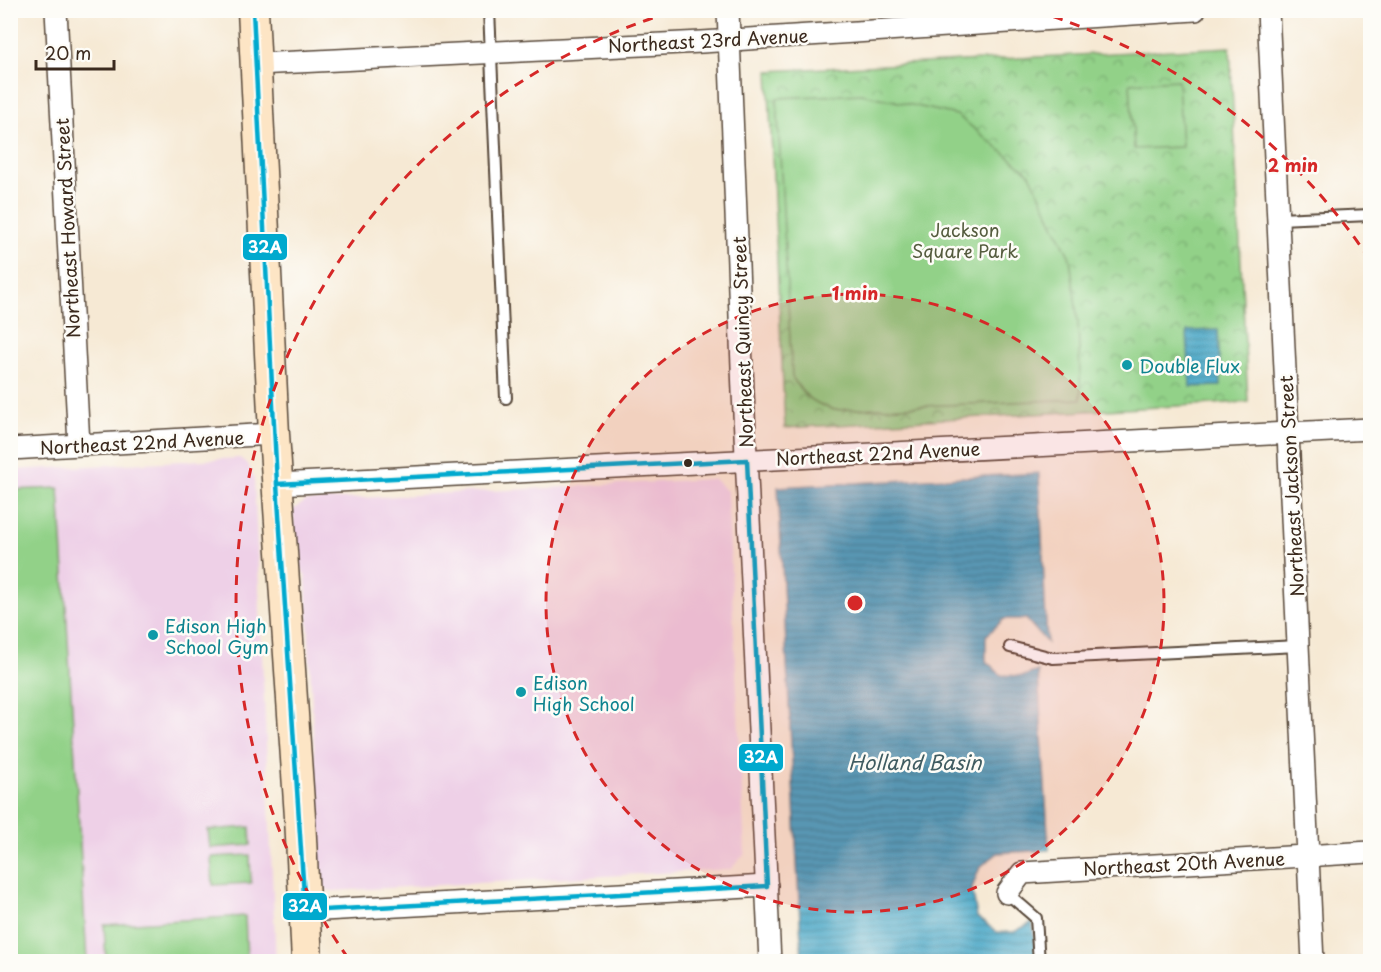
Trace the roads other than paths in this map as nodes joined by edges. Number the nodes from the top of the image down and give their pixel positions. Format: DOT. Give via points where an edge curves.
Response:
graph roads {
  1 [pos="56,10"];
  2 [pos="253,10"];
  3 [pos="489,10"];
  4 [pos="728,10"];
  5 [pos="1195,10"];
  6 [pos="1268,10"];
  7 [pos="981,18"];
  8 [pos="730,39"];
  9 [pos="491,51"];
  10 [pos="256,64"];
  11 [pos="1371,215"];
  12 [pos="1279,219"];
  13 [pos="506,398"];
  14 [pos="1371,429"];
  15 [pos="1289,433"];
  16 [pos="274,434"];
  17 [pos="80,445"];
  18 [pos="10,449"];
  19 [pos="747,460"];
  20 [pos="277,484"];
  21 [pos="1010,646"];
  22 [pos="1299,646"];
  23 [pos="1371,852"];
  24 [pos="1308,856"];
  25 [pos="767,886"];
  26 [pos="1007,893"];
  27 [pos="305,911"];
  28 [pos="307,962"];
  29 [pos="770,962"];
  30 [pos="1039,962"];
  31 [pos="1313,962"];
  1 -- 17 [label="street, Northeast Howard Street"];
  2 -- 10 [label="street"];
  3 -- 9 [label="lane"];
  4 -- 8 [label="street, Northeast Quincy Street"];
  5 -- 7 [label="street, Northeast 23rd Avenue"];
  6 -- 12 [label="street, Northeast Jackson Street"];
  7 -- 8 [label="street, Northeast 23rd Avenue"];
  8 -- 9 [label="street, Northeast 23rd Avenue"];
  8 -- 19 [label="street, Northeast Quincy Street"];
  9 -- 10 [label="street, Northeast 23rd Avenue"];
  9 -- 13 [label="lane"];
  10 -- 16 [label="street"];
  11 -- 12 [label="lane"];
  12 -- 15 [label="street, Northeast Jackson Street"];
  14 -- 15 [label="street, Northeast 22nd Avenue"];
  15 -- 19 [label="street, Northeast 22nd Avenue"];
  15 -- 22 [label="street, Northeast Jackson Street"];
  16 -- 17 [label="street, Northeast 22nd Avenue"];
  16 -- 20 [label="street"];
  17 -- 18 [label="street, Northeast 22nd Avenue"];
  19 -- 20 [label="street, Northeast 22nd Avenue"];
  19 -- 25 [label="street, Northeast Quincy Street"];
  20 -- 27 [label="street"];
  21 -- 22 [label="lane" via="1053,658"];
  22 -- 24 [label="street, Northeast Jackson Street"];
  23 -- 24 [label="street, Northeast 20th Avenue"];
  24 -- 26 [label="street, Northeast 20th Avenue" via="1022,873"];
  24 -- 31 [label="street, Northeast Jackson Street"];
  25 -- 27 [label="street"];
  25 -- 29 [label="street, Northeast Quincy Street"];
  26 -- 30 [label="lane" via="1036,918"];
  27 -- 28 [label="street"];
}
